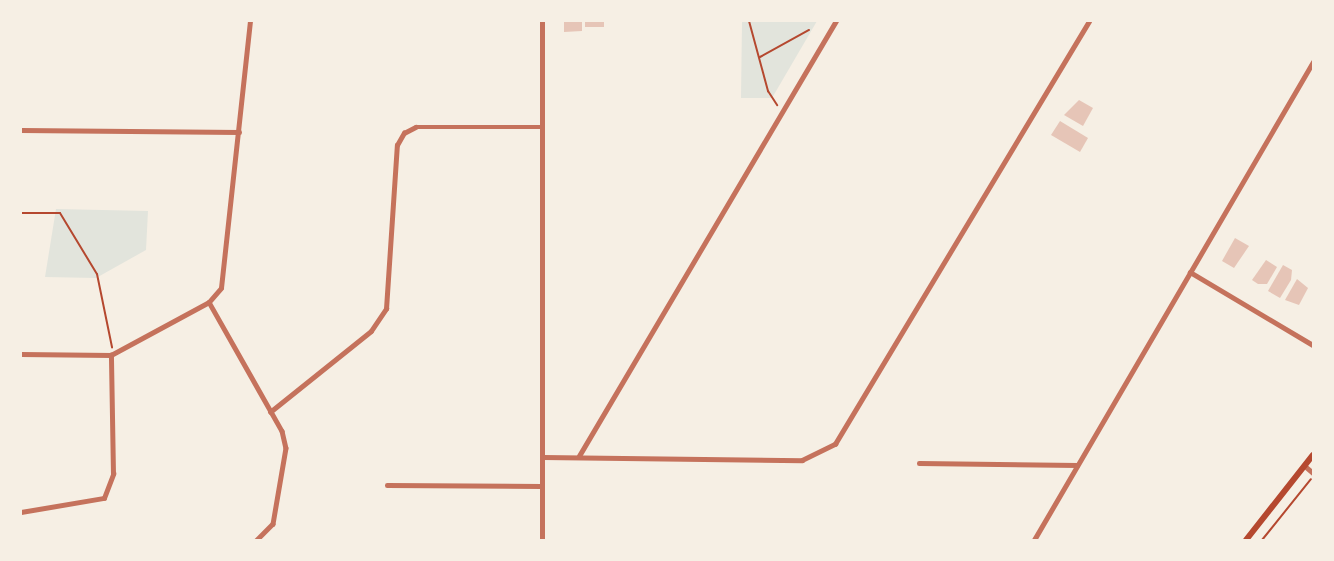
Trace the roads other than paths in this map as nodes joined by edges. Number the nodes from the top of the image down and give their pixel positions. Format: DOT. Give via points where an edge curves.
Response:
graph roads {
  1 [pos="250,21"];
  2 [pos="542,21"];
  3 [pos="836,21"];
  4 [pos="1089,21"];
  5 [pos="1313,62"];
  6 [pos="540,127"];
  7 [pos="21,130"];
  8 [pos="240,132"];
  9 [pos="1190,272"];
  10 [pos="209,302"];
  11 [pos="1313,345"];
  12 [pos="112,353"];
  13 [pos="21,354"];
  14 [pos="270,412"];
  15 [pos="1313,455"];
  16 [pos="579,456"];
  17 [pos="543,457"];
  18 [pos="919,463"];
  19 [pos="1076,465"];
  20 [pos="1305,466"];
  21 [pos="1313,473"];
  22 [pos="387,485"];
  23 [pos="541,486"];
  24 [pos="21,512"];
  25 [pos="257,540"];
  26 [pos="542,540"];
  27 [pos="1034,540"];
  28 [pos="1246,540"];
  1 -- 8 [label="street"];
  2 -- 6 [label="street"];
  3 -- 16 [label="street"];
  4 -- 16 [label="street" via="851,424 827,450 802,460"];
  5 -- 9 [label="street"];
  6 -- 14 [label="street" via="416,127 404,133 397,145 386,309 371,331"];
  6 -- 17 [label="street"];
  7 -- 8 [label="street"];
  8 -- 10 [label="street" via="220,288"];
  9 -- 11 [label="street"];
  9 -- 19 [label="street"];
  10 -- 12 [label="street"];
  10 -- 14 [label="street"];
  12 -- 13 [label="street"];
  12 -- 24 [label="street" via="113,474 104,498"];
  14 -- 25 [label="street" via="286,448 273,524"];
  15 -- 20 [label="main road"];
  16 -- 17 [label="street"];
  17 -- 23 [label="street"];
  18 -- 19 [label="street"];
  19 -- 27 [label="street"];
  20 -- 21 [label="street"];
  20 -- 28 [label="main road"];
  22 -- 23 [label="street"];
  23 -- 26 [label="street"];
}
